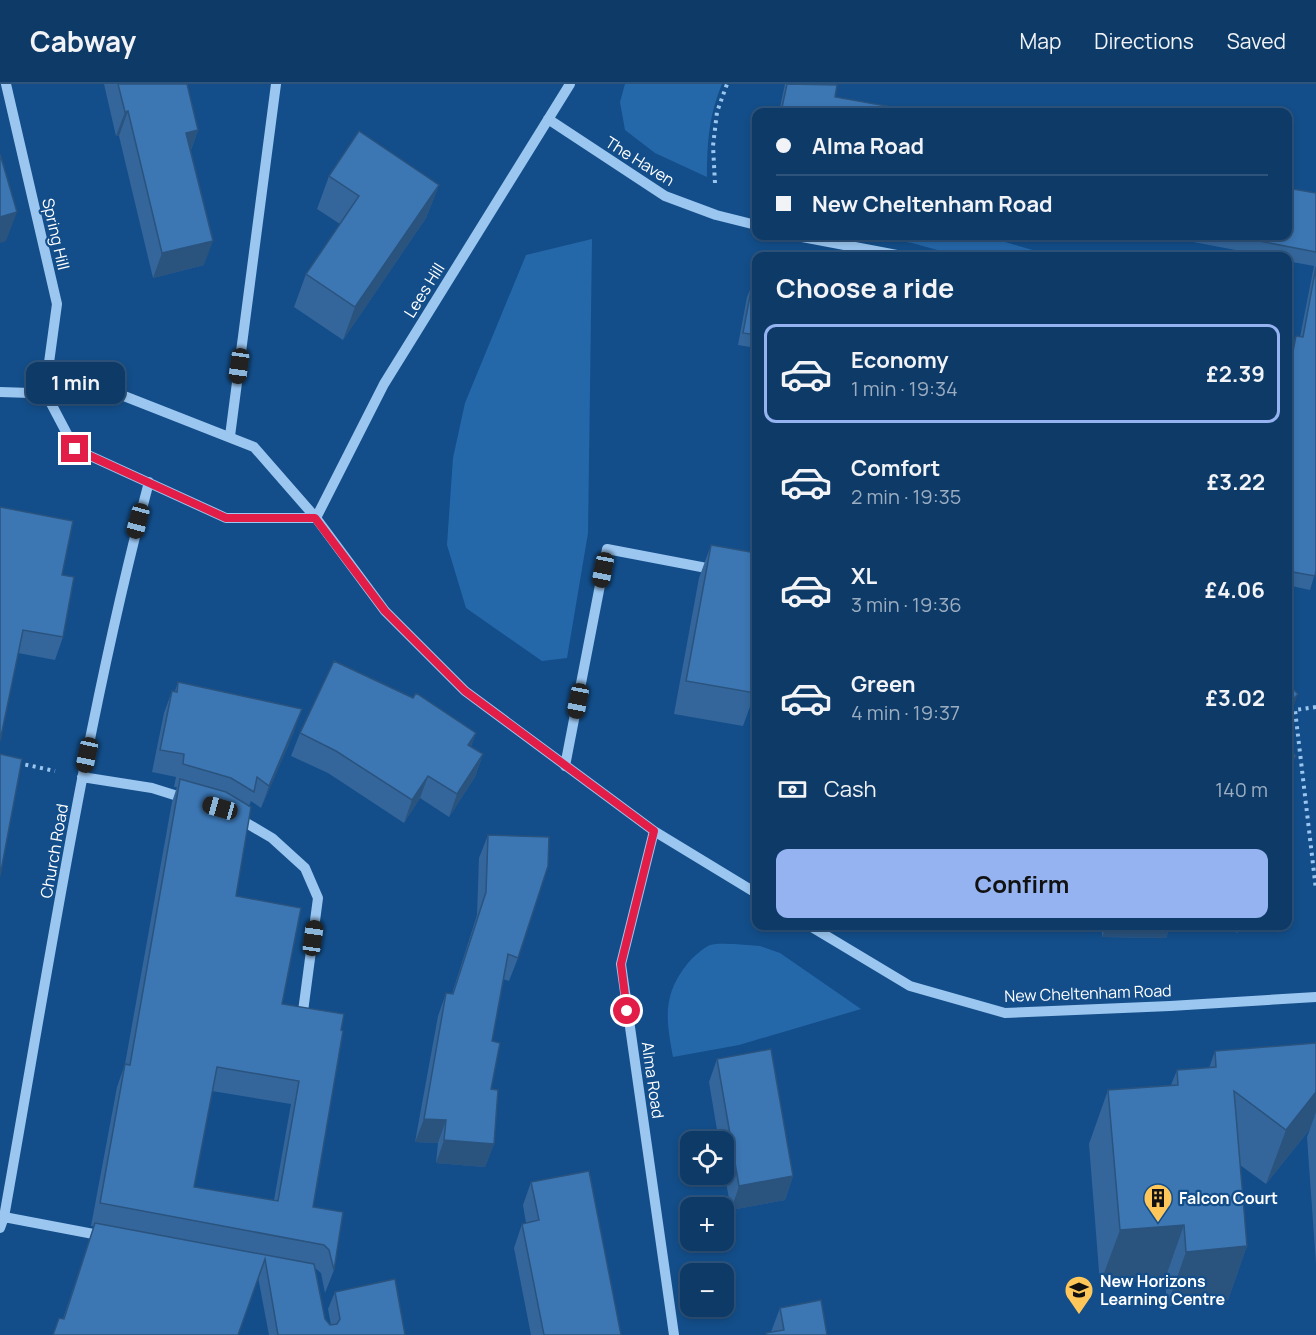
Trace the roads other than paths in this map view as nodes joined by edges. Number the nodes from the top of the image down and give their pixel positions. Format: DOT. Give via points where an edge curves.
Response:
graph roads {
  1 [pos="6,84"];
  2 [pos="276,84"];
  3 [pos="570,84"];
  4 [pos="548,119"];
  5 [pos="752,224"];
  6 [pos="818,240"];
  7 [pos="881,252"];
  8 [pos="0,392"];
  9 [pos="45,392"];
  10 [pos="230,436"];
  11 [pos="149,482"];
  12 [pos="315,518"];
  13 [pos="733,573"];
  14 [pos="565,766"];
  15 [pos="82,777"];
  16 [pos="198,802"];
  17 [pos="231,814"];
  18 [pos="654,831"];
  19 [pos="752,891"];
  20 [pos="817,930"];
  21 [pos="1316,997"];
  22 [pos="302,1019"];
  23 [pos="4,1217"];
  24 [pos="0,1228"];
  25 [pos="119,1238"];
  26 [pos="674,1335"];
  1 -- 9 [label="street, Spring Hill" via="57,304"];
  2 -- 10 [label="street"];
  3 -- 4 [label="street, Lees Hill"];
  4 -- 5 [label="street, The Haven" via="665,196"];
  4 -- 12 [label="street, Lees Hill" via="384,384"];
  6 -- 7 [label="street"];
  8 -- 9 [label="street"];
  9 -- 10 [label="street" via="124,396"];
  9 -- 11 [label="street" via="75,449"];
  10 -- 12 [label="street" via="254,447"];
  11 -- 12 [label="street" via="226,518"];
  11 -- 15 [label="street, Church Road" via="123,580"];
  12 -- 14 [label="street" via="385,611 465,691"];
  13 -- 14 [label="street" via="607,549"];
  14 -- 18 [label="street"];
  15 -- 16 [label="street" via="152,788"];
  15 -- 23 [label="street, Church Road"];
  17 -- 22 [label="street" via="272,838 305,868 318,898"];
  18 -- 19 [label="street"];
  18 -- 26 [label="street, Alma Road" via="621,964"];
  20 -- 21 [label="street, New Cheltenham Road" via="910,986 1005,1013"];
  23 -- 24 [label="street, Church Road"];
  23 -- 25 [label="street"];
}
